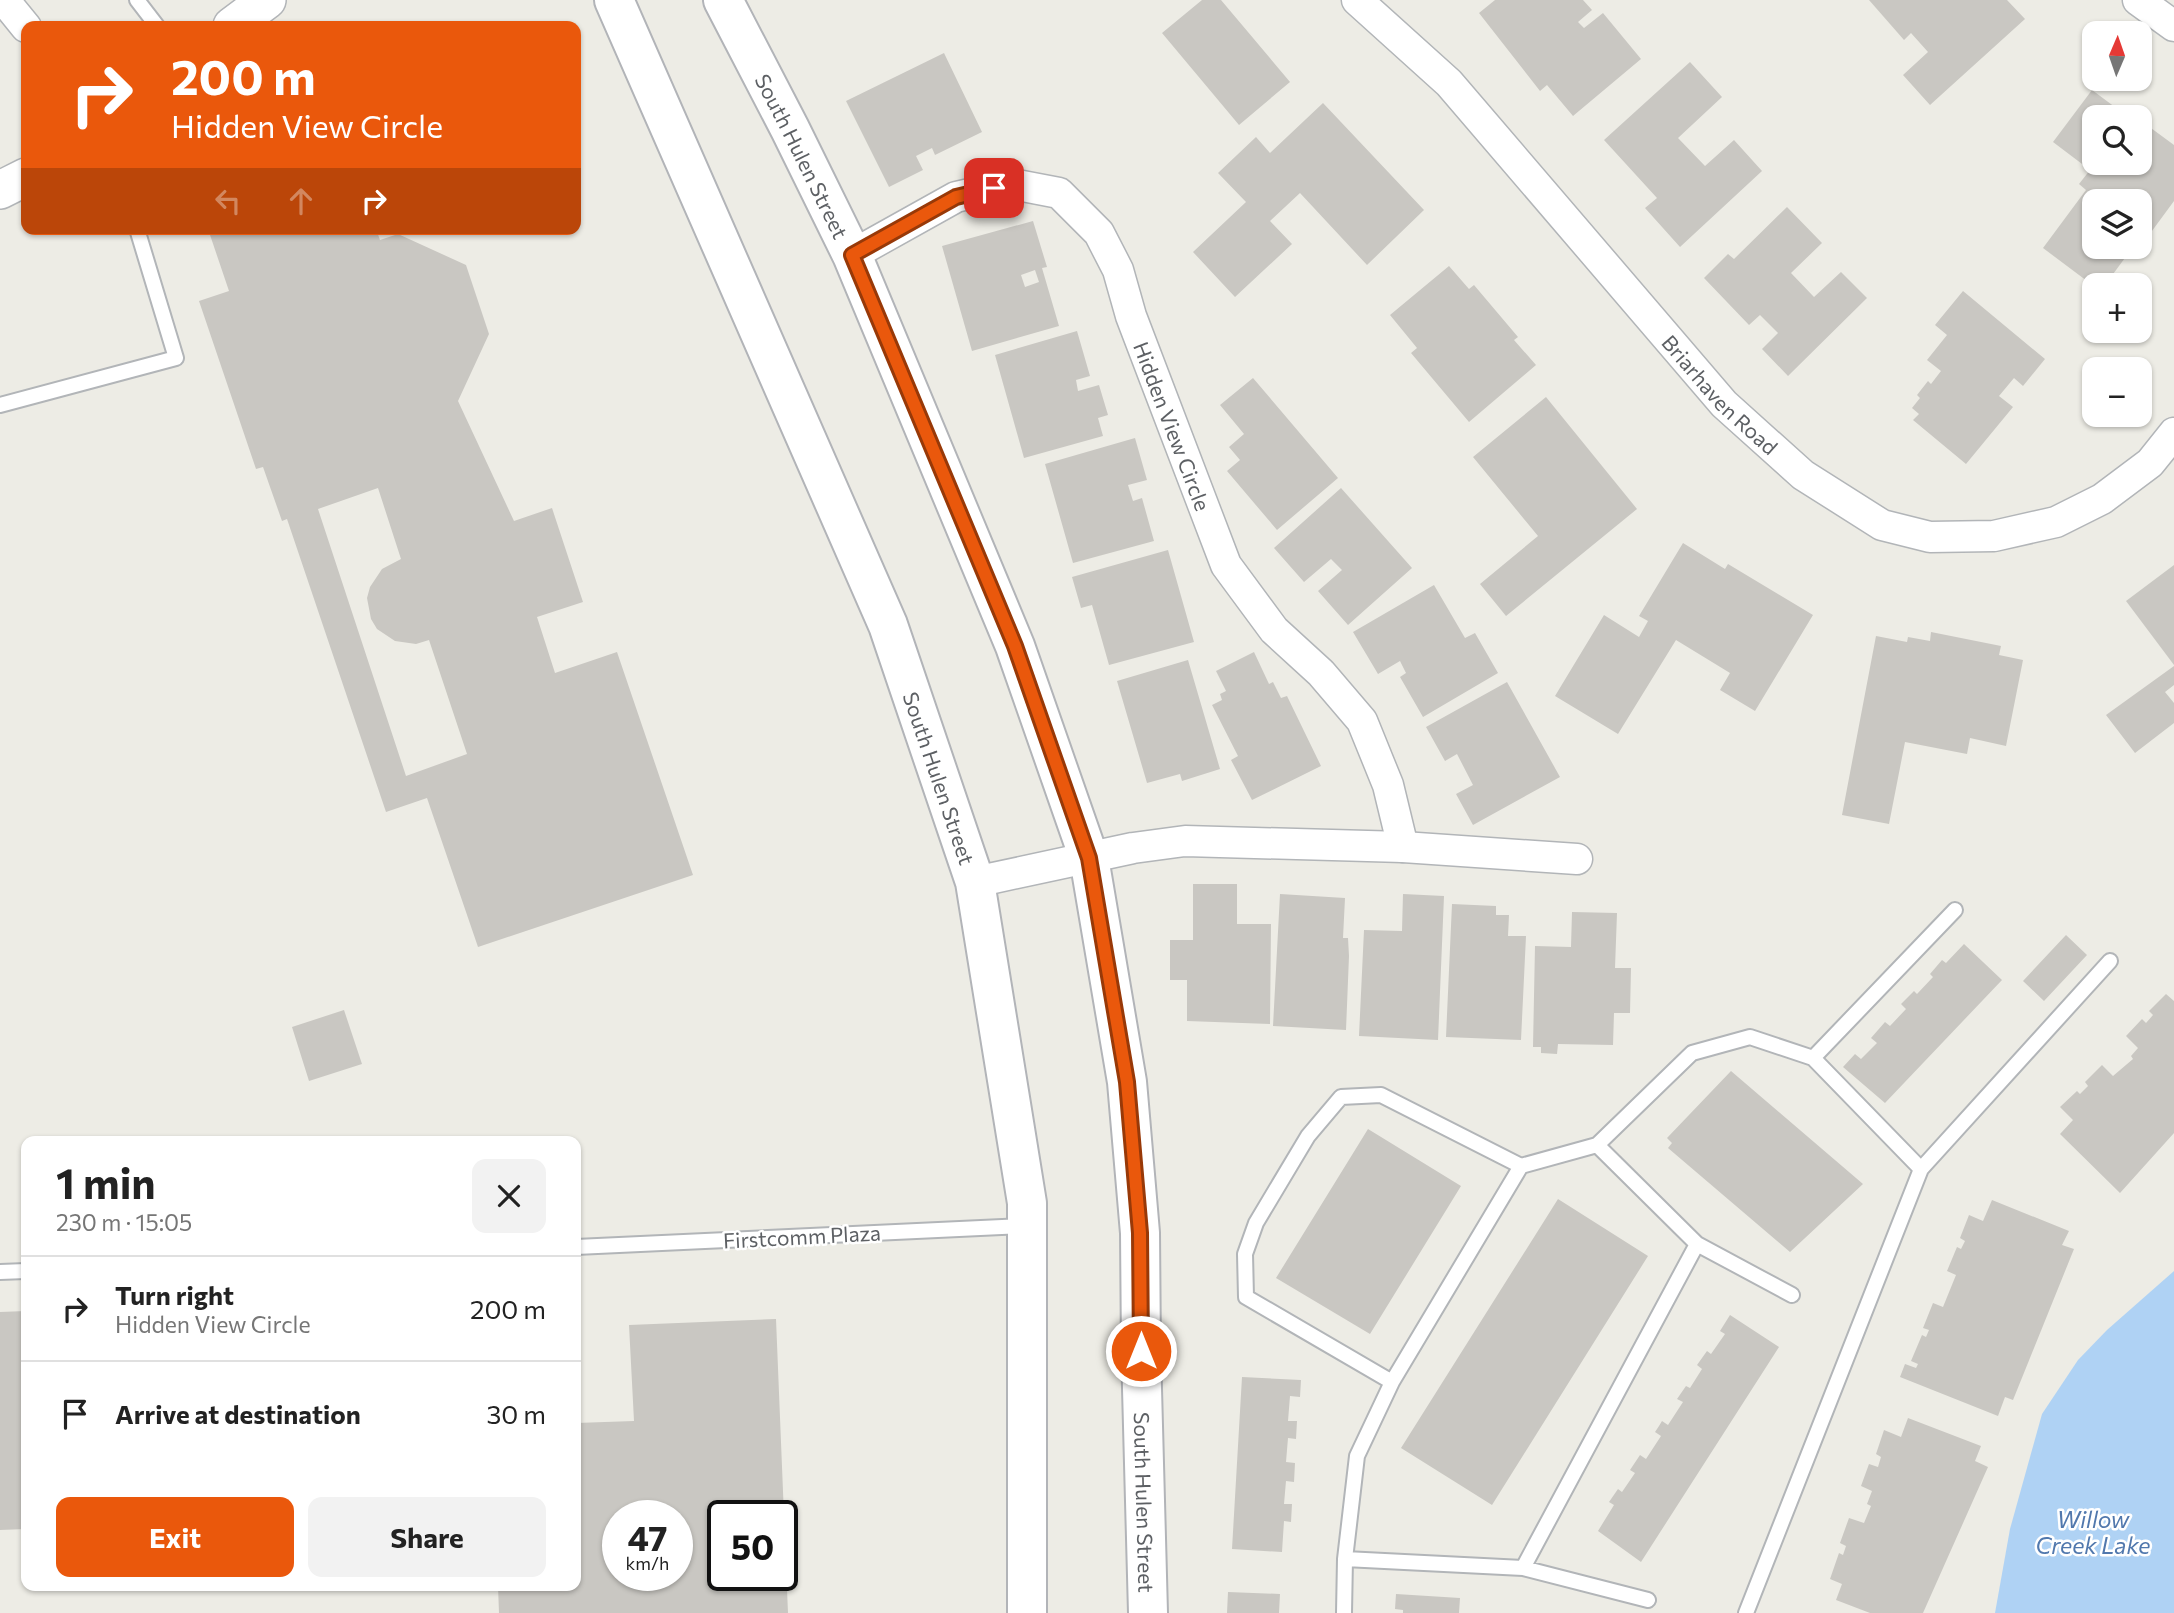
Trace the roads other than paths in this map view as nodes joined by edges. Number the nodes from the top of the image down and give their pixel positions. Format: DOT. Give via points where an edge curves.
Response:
graph roads {
  1 [pos="4,0"];
  2 [pos="137,0"];
  3 [pos="267,0"];
  4 [pos="614,0"];
  5 [pos="723,0"];
  6 [pos="1357,0"];
  7 [pos="2137,0"];
  8 [pos="21,21"];
  9 [pos="153,21"];
  10 [pos="239,21"];
  11 [pos="2174,26"];
  12 [pos="21,180"];
  13 [pos="0,190"];
  14 [pos="139,235"];
  15 [pos="852,255"];
  16 [pos="0,405"];
  17 [pos="2174,433"];
  18 [pos="1403,847"];
  19 [pos="1089,858"];
  20 [pos="1577,859"];
  21 [pos="975,882"];
  22 [pos="1955,910"];
  23 [pos="2109,961"];
  24 [pos="1813,1058"];
  25 [pos="1597,1144"];
  26 [pos="1521,1167"];
  27 [pos="1921,1169"];
  28 [pos="1027,1225"];
  29 [pos="1697,1244"];
  30 [pos="581,1247"];
  31 [pos="21,1271"];
  32 [pos="0,1272"];
  33 [pos="1792,1295"];
  34 [pos="1392,1382"];
  35 [pos="1345,1559"];
  36 [pos="1523,1568"];
  37 [pos="1648,1600"];
  38 [pos="1027,1613"];
  39 [pos="1148,1613"];
  40 [pos="1344,1613"];
  41 [pos="1745,1613"];
  1 -- 8 [label="street"];
  2 -- 9 [label="lane"];
  3 -- 10 [label="street"];
  4 -- 21 [label="main road, South Hulen Street" via="888,625"];
  5 -- 15 [label="main road, South Hulen Street"];
  6 -- 17 [label="street, Briarhaven Road" via="1449,83 1724,404 1803,475 1882,525 1930,537 1994,536 2056,522 2102,499 2150,463"];
  7 -- 11 [label="street"];
  12 -- 13 [label="street"];
  14 -- 16 [label="lane" via="176,358"];
  15 -- 18 [label="street, Hidden View Circle" via="956,197 1012,184 1059,193 1099,233 1118,270 1130,316 1226,565 1274,630 1321,673 1362,721 1388,785"];
  15 -- 19 [label="main road, South Hulen Street" via="1015,646"];
  18 -- 19 [label="street" via="1185,841"];
  18 -- 20 [label="street"];
  19 -- 21 [label="street"];
  19 -- 39 [label="main road, South Hulen Street" via="1127,1082 1140,1233"];
  21 -- 28 [label="main road, South Hulen Street"];
  22 -- 24 [label="lane"];
  23 -- 27 [label="lane"];
  24 -- 25 [label="lane" via="1750,1037 1692,1053"];
  24 -- 27 [label="lane"];
  25 -- 26 [label="lane"];
  25 -- 29 [label="lane"];
  26 -- 34 [label="lane"];
  26 -- 34 [label="lane" via="1381,1095 1341,1097 1308,1136 1256,1223 1245,1254 1246,1297"];
  27 -- 41 [label="lane"];
  28 -- 30 [label="lane, Firstcomm Plaza"];
  28 -- 38 [label="main road, South Hulen Street"];
  29 -- 33 [label="lane"];
  29 -- 36 [label="lane"];
  31 -- 32 [label="lane"];
  34 -- 35 [label="lane" via="1357,1456"];
  35 -- 36 [label="lane"];
  35 -- 40 [label="lane"];
  36 -- 37 [label="lane"];
}
